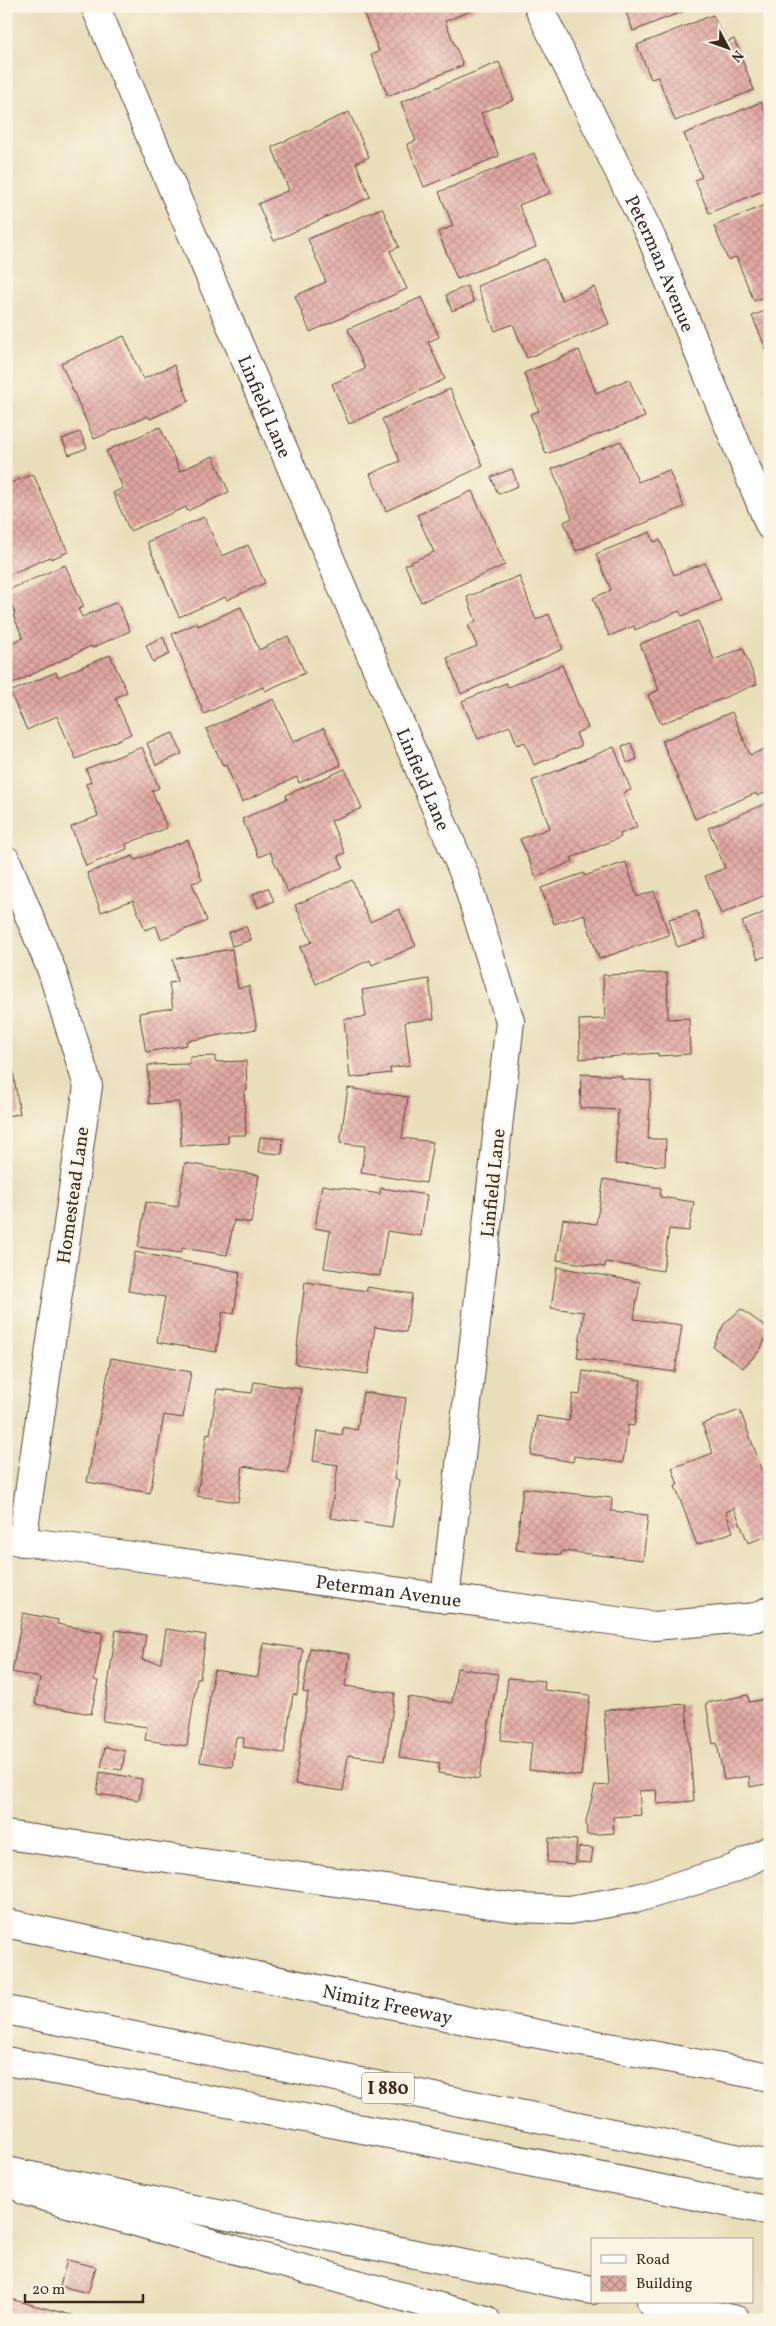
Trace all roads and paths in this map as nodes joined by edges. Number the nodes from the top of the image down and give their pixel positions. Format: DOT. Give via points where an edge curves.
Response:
graph roads {
  1 [pos="95,6"];
  2 [pos="538,6"];
  3 [pos="770,526"];
  4 [pos="6,860"];
  5 [pos="14,1540"];
  6 [pos="445,1599"];
  7 [pos="770,1610"];
  8 [pos="6,1835"];
  9 [pos="770,1850"];
  10 [pos="6,1923"];
  11 [pos="6,2010"];
  12 [pos="6,2060"];
  13 [pos="770,2078"];
  14 [pos="770,2165"];
  15 [pos="6,2170"];
  16 [pos="6,2186"];
  17 [pos="770,2211"];
  18 [pos="591,2290"];
  19 [pos="660,2304"];
  20 [pos="486,2320"];
  21 [pos="736,2320"];
  1 -- 6 [label="main road, Linfield Lane" via="465,876 510,1022"];
  2 -- 3 [label="main road, Peterman Avenue" via="652,239"];
  4 -- 5 [label="main road, Homestead Lane" via="52,971 88,1086"];
  5 -- 6 [label="main road, Peterman Avenue"];
  6 -- 7 [label="main road, Peterman Avenue" via="654,1626 756,1617"];
  8 -- 9 [label="main road" via="518,1908 569,1910 638,1898 676,1887 733,1869"];
  10 -- 13 [label="main road, Nimitz Freeway" via="474,2022"];
  11 -- 14 [label="main road, I 880"];
  12 -- 17 [label="main road, I 880"];
  15 -- 18 [label="main road"];
  16 -- 20 [label="main road"];
  19 -- 21 [label="main road"];
}
